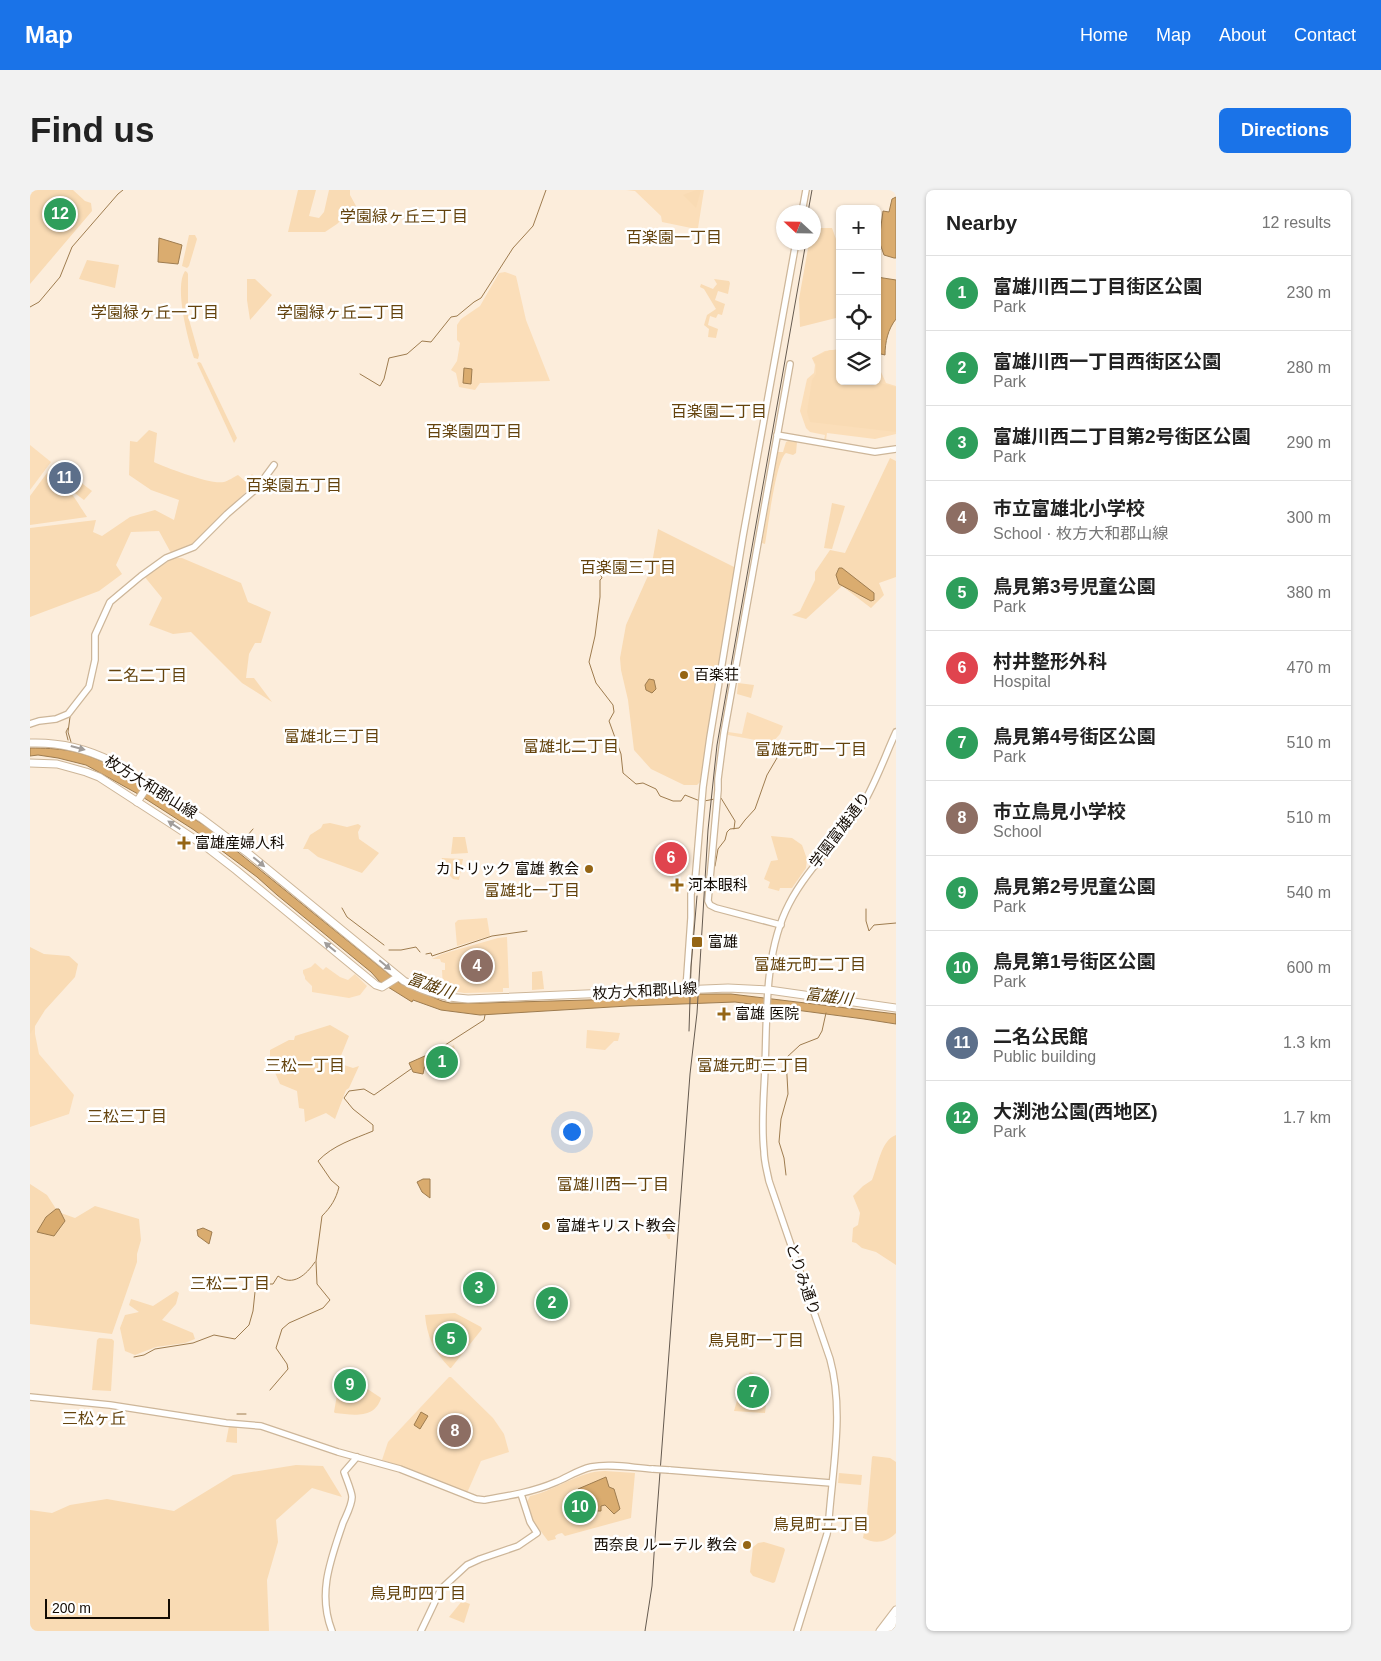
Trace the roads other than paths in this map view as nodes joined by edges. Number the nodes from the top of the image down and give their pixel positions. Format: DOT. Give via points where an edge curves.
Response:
graph roads {
  1 [pos="806,190"];
  2 [pos="803,205"];
  3 [pos="795,250"];
  4 [pos="790,364"];
  5 [pos="777,436"];
  6 [pos="896,449"];
  7 [pos="274,465"];
  8 [pos="30,724"];
  9 [pos="896,732"];
  10 [pos="30,743"];
  11 [pos="30,763"];
  12 [pos="148,785"];
  13 [pos="137,802"];
  14 [pos="781,925"];
  15 [pos="396,978"];
  16 [pos="686,989"];
  17 [pos="769,990"];
  18 [pos="896,1008"];
  19 [pos="30,1397"];
  20 [pos="356,1457"];
  21 [pos="831,1483"];
  22 [pos="521,1494"];
  23 [pos="896,1610"];
  24 [pos="896,1620"];
  25 [pos="332,1631"];
  26 [pos="421,1631"];
  27 [pos="797,1631"];
  28 [pos="880,1631"];
  29 [pos="887,1631"];
  1 -- 2 [label="street"];
  3 -- 16 [label="street" via="710,737 695,882 691,894"];
  4 -- 5 [label="street"];
  5 -- 6 [label="street" via="875,452"];
  5 -- 14 [label="street" via="724,733 708,901 716,908"];
  7 -- 8 [label="street" via="257,488 194,547 166,558 110,602 96,635 89,687 68,714"];
  9 -- 14 [label="street, 学園富雄通り" via="862,804 807,874"];
  10 -- 12 [label="main road, 枚方大和郡山線, one-way" via="57,744 91,752"];
  11 -- 13 [label="main road, 枚方大和郡山線" via="57,764 86,772"];
  12 -- 13 [label="main road"];
  12 -- 15 [label="main road, 枚方大和郡山線, one-way" via="250,854"];
  15 -- 13 [label="main road, 枚方大和郡山線, one-way" via="382,987 373,984 205,846"];
  14 -- 17 [label="street, とりみ通り"];
  15 -- 16 [label="main road, 枚方大和郡山線" via="423,991 468,1000"];
  16 -- 17 [label="main road, 枚方大和郡山線"];
  17 -- 18 [label="main road, 枚方大和郡山線"];
  17 -- 21 [label="street, とりみ通り" via="763,1150 769,1181 835,1377 838,1406"];
  19 -- 20 [label="street" via="261,1426"];
  20 -- 22 [label="street" via="400,1468 476,1499"];
  20 -- 25 [label="street" via="344,1472 352,1497 327,1575 326,1597"];
  21 -- 22 [label="street, bridge" via="610,1466 577,1471"];
  21 -- 27 [label="street, とりみ通り" via="826,1534"];
  22 -- 26 [label="street" via="530,1522 538,1532 518,1546 467,1566 441,1588"];
  23 -- 28 [label="main road"];
  24 -- 29 [label="main road"];
}
